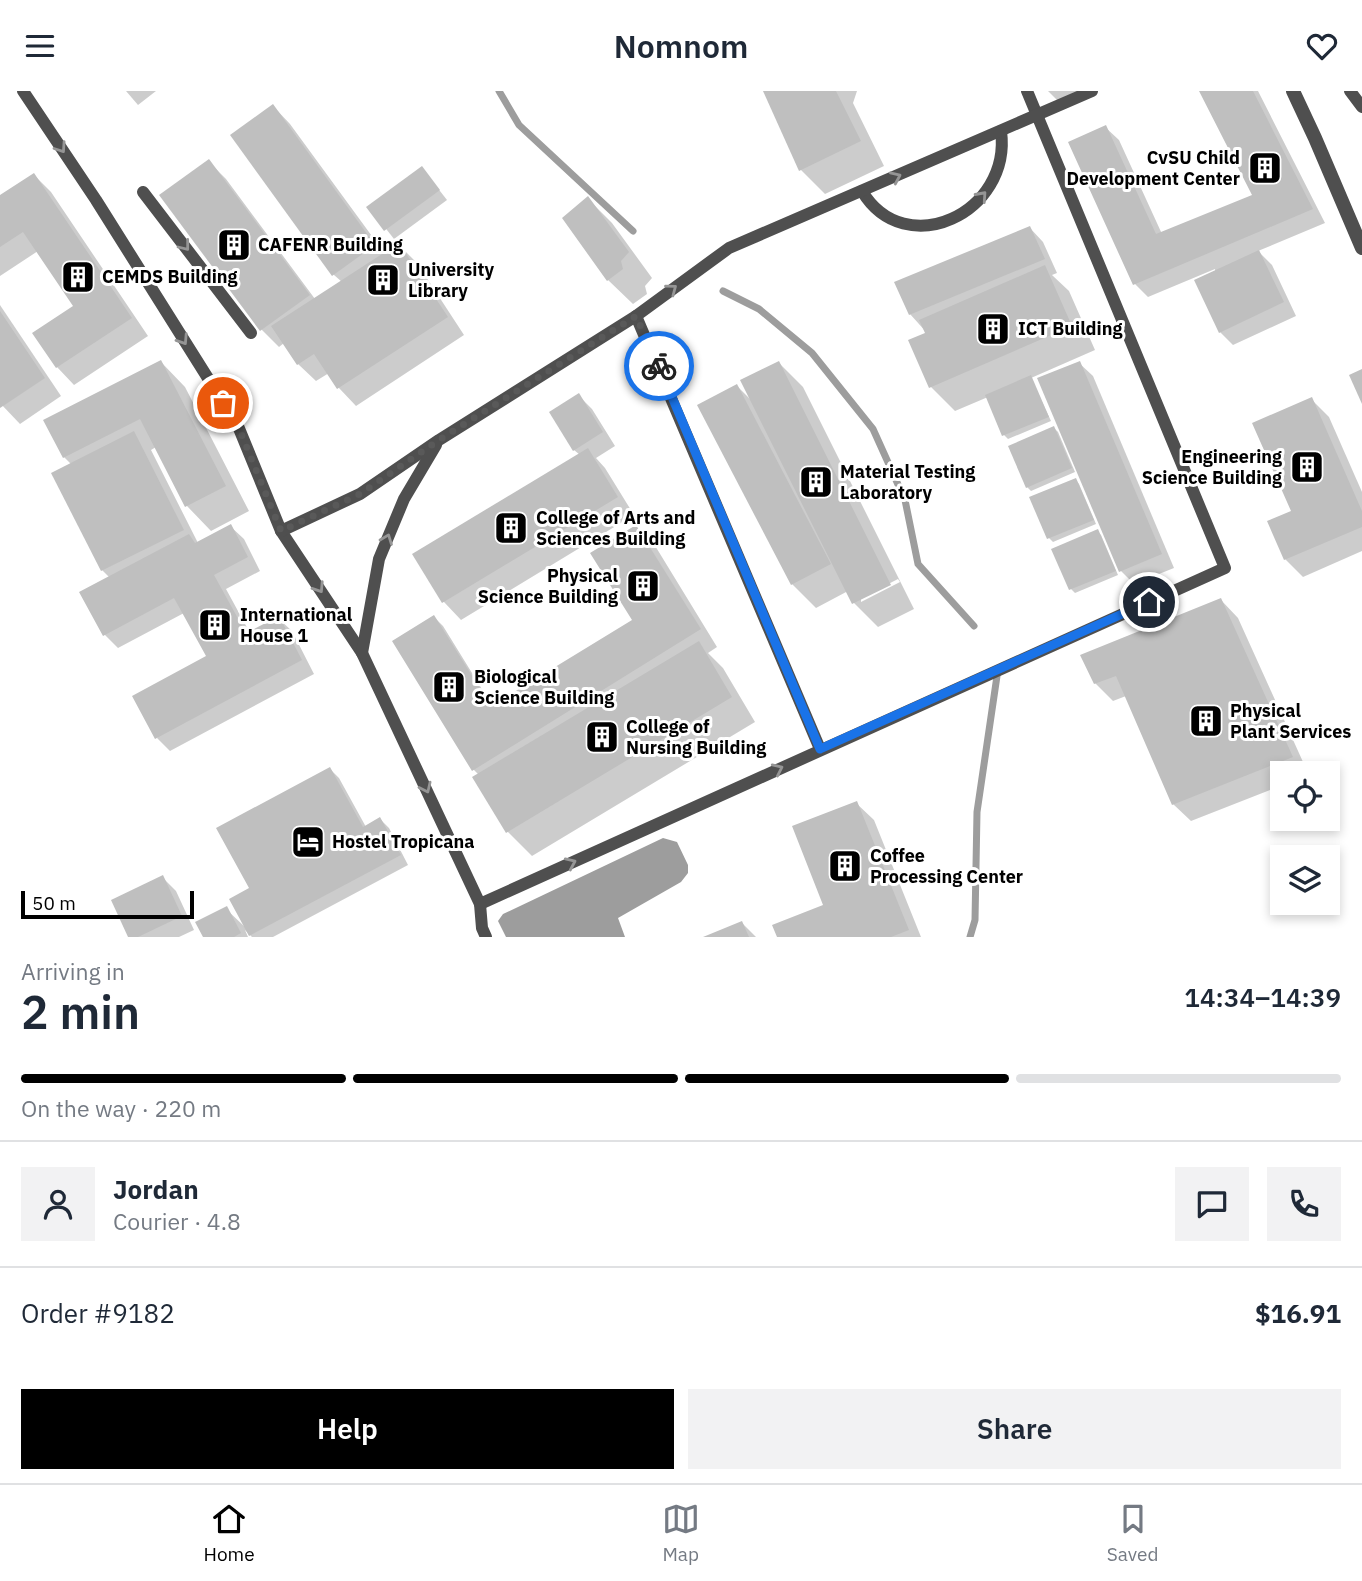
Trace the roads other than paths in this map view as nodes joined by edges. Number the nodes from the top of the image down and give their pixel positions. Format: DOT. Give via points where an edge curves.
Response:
graph roads {
  1 [pos="23,91"];
  2 [pos="1027,91"];
  3 [pos="1092,91"];
  4 [pos="1293,91"];
  5 [pos="1350,91"];
  6 [pos="1362,107"];
  7 [pos="1039,115"];
  8 [pos="1001,131"];
  9 [pos="862,191"];
  10 [pos="143,193"];
  11 [pos="1362,248"];
  12 [pos="636,316"];
  13 [pos="251,333"];
  14 [pos="439,440"];
  15 [pos="281,531"];
  16 [pos="362,653"];
  17 [pos="820,749"];
  18 [pos="480,904"];
  19 [pos="486,937"];
  1 -- 15 [label="lane, one-way" via="238,426"];
  2 -- 7 [label="lane"];
  3 -- 7 [label="lane"];
  4 -- 11 [label="street"];
  5 -- 6 [label="lane"];
  7 -- 8 [label="lane"];
  7 -- 17 [label="lane" via="1225,568"];
  9 -- 8 [label="lane, one-way"];
  9 -- 8 [label="lane, one-way" via="870,205 898,221 929,224 959,216 991,186 1002,159"];
  12 -- 9 [label="lane, one-way" via="729,248"];
  10 -- 13 [label="lane, one-way"];
  12 -- 14 [label="lane"];
  12 -- 17 [label="lane"];
  14 -- 15 [label="lane" via="360,494"];
  16 -- 14 [label="lane, one-way" via="379,559 404,499"];
  15 -- 16 [label="lane, one-way"];
  16 -- 18 [label="lane, one-way"];
  18 -- 17 [label="lane, one-way"];
  18 -- 19 [label="lane"];
}
